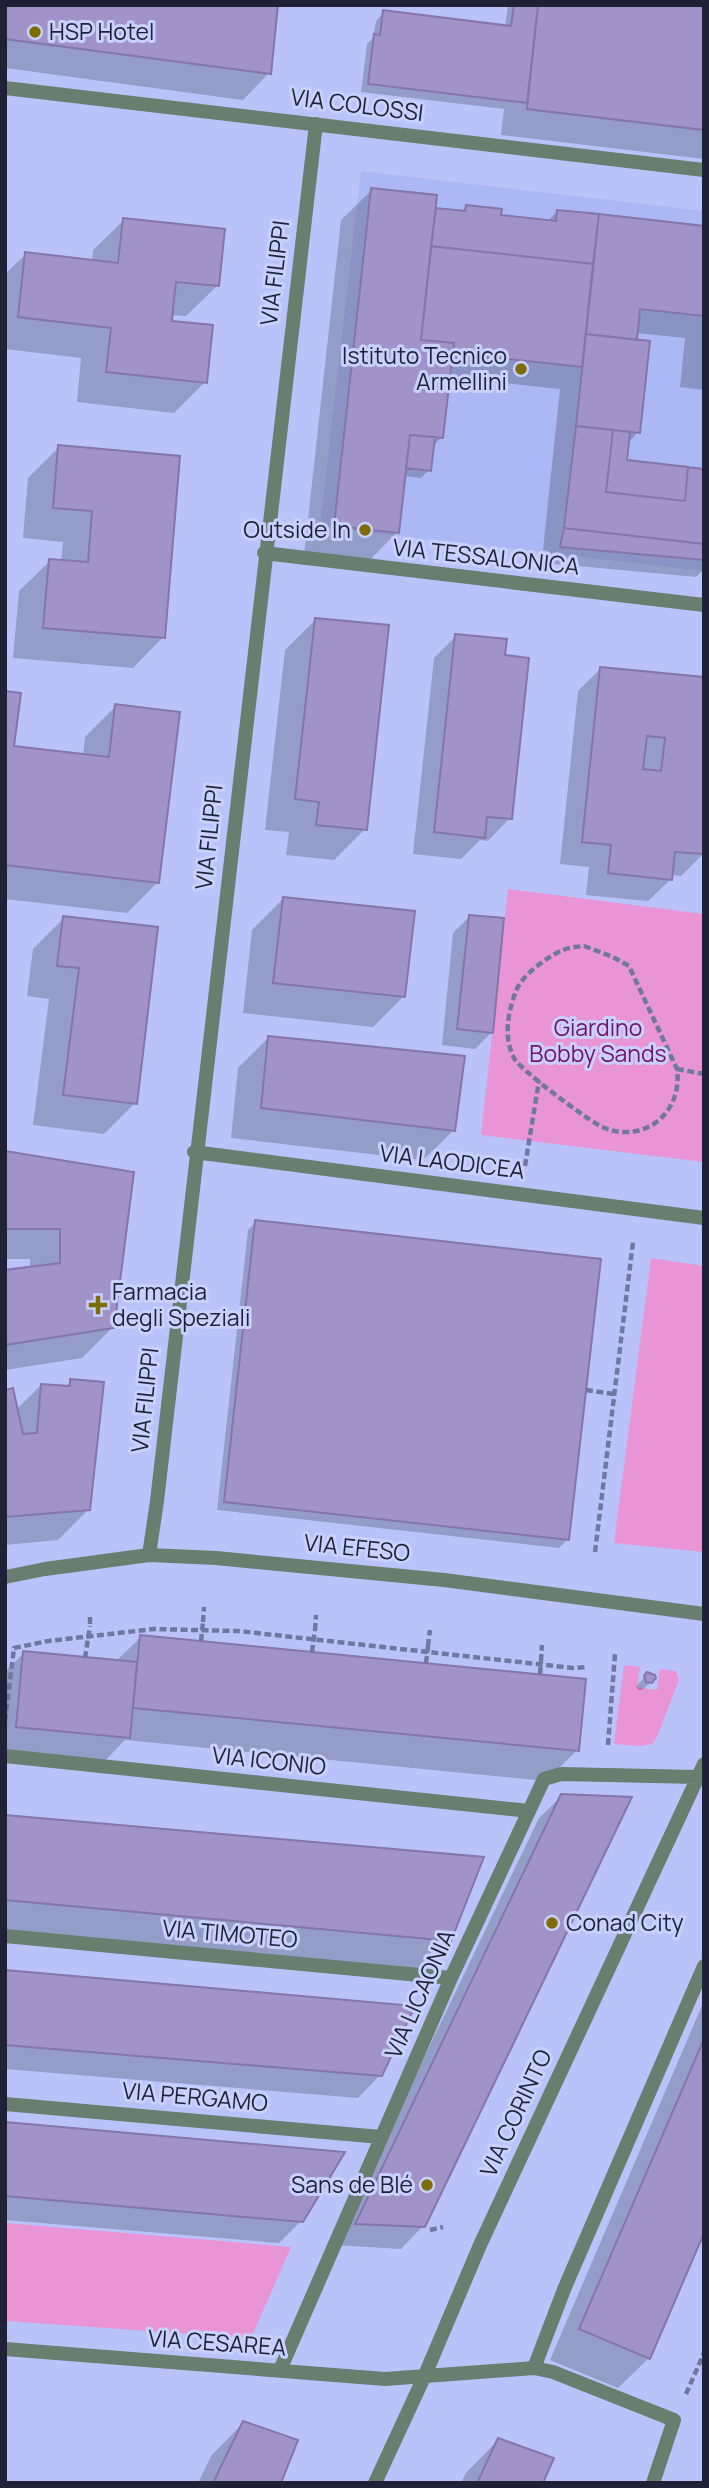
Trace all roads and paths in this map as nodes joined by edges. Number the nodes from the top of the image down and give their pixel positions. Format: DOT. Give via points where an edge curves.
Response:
graph roads {
  1 [pos="5,88"];
  2 [pos="316,124"];
  3 [pos="704,170"];
  4 [pos="264,553"];
  5 [pos="704,605"];
  6 [pos="677,1069"];
  7 [pos="704,1074"];
  8 [pos="538,1081"];
  9 [pos="194,1152"];
  10 [pos="522,1194"];
  11 [pos="704,1218"];
  12 [pos="633,1242"];
  13 [pos="586,1390"];
  14 [pos="614,1394"];
  15 [pos="595,1552"];
  16 [pos="149,1555"];
  17 [pos="5,1577"];
  18 [pos="204,1607"];
  19 [pos="704,1614"];
  20 [pos="316,1615"];
  21 [pos="90,1617"];
  22 [pos="430,1630"];
  23 [pos="201,1641"];
  24 [pos="542,1645"];
  25 [pos="312,1652"];
  26 [pos="615,1654"];
  27 [pos="85,1658"];
  28 [pos="426,1663"];
  29 [pos="587,1667"];
  30 [pos="540,1674"];
  31 [pos="5,1721"];
  32 [pos="5,1756"];
  33 [pos="701,1771"];
  34 [pos="606,1774"];
  35 [pos="529,1811"];
  36 [pos="5,1936"];
  37 [pos="704,1966"];
  38 [pos="451,1978"];
  39 [pos="5,2104"];
  40 [pos="381,2137"];
  41 [pos="443,2227"];
  42 [pos="430,2230"];
  43 [pos="5,2349"];
  44 [pos="704,2353"];
  45 [pos="534,2368"];
  46 [pos="280,2370"];
  47 [pos="425,2375"];
  48 [pos="691,2384"];
  49 [pos="375,2483"];
  50 [pos="653,2483"];
  1 -- 2 [label="street, VIA COLOSSI"];
  2 -- 3 [label="street, VIA COLOSSI"];
  2 -- 4 [label="street, VIA FILIPPI"];
  4 -- 5 [label="street, VIA TESSALONICA"];
  4 -- 9 [label="street, VIA FILIPPI"];
  6 -- 7 [label="path"];
  6 -- 8 [label="path" via="674,1103 660,1121 626,1131 602,1127"];
  6 -- 8 [label="path" via="629,966 584,946 551,956 519,984 508,1010 514,1060"];
  8 -- 10 [label="path"];
  9 -- 10 [label="street, VIA LAODICEA"];
  9 -- 16 [label="street, VIA FILIPPI"];
  10 -- 11 [label="street, VIA LAODICEA"];
  12 -- 14 [label="path"];
  13 -- 14 [label="path"];
  14 -- 15 [label="path"];
  16 -- 17 [label="street, VIA EFESO"];
  16 -- 19 [label="street, VIA EFESO" via="444,1580"];
  18 -- 23 [label="path, bridge"];
  20 -- 25 [label="path, bridge"];
  21 -- 27 [label="path, bridge"];
  22 -- 28 [label="path, bridge"];
  24 -- 30 [label="path, bridge"];
  26 -- 34 [label="path"];
  29 -- 31 [label="path" via="238,1631 119,1632 14,1648"];
  32 -- 35 [label="street, VIA ICONIO"];
  33 -- 34 [label="street, VIA LICAONIA"];
  33 -- 47 [label="street, VIA CORINTO" via="480,2245"];
  34 -- 35 [label="street, VIA LICAONIA" via="561,1774 544,1779"];
  35 -- 38 [label="street, VIA LICAONIA"];
  36 -- 38 [label="street, VIA TIMOTEO"];
  37 -- 45 [label="street"];
  38 -- 40 [label="street, VIA LICAONIA"];
  39 -- 40 [label="street, VIA PERGAMO"];
  40 -- 46 [label="street, VIA LICAONIA"];
  41 -- 42 [label="path"];
  43 -- 46 [label="street, VIA CESAREA"];
  44 -- 48 [label="path"];
  45 -- 47 [label="street, VIA CESAREA"];
  45 -- 50 [label="street, VIA CESAREA" via="674,2420"];
  46 -- 47 [label="street, VIA CESAREA" via="385,2379"];
  47 -- 49 [label="street, VIA CORINTO"];
}
